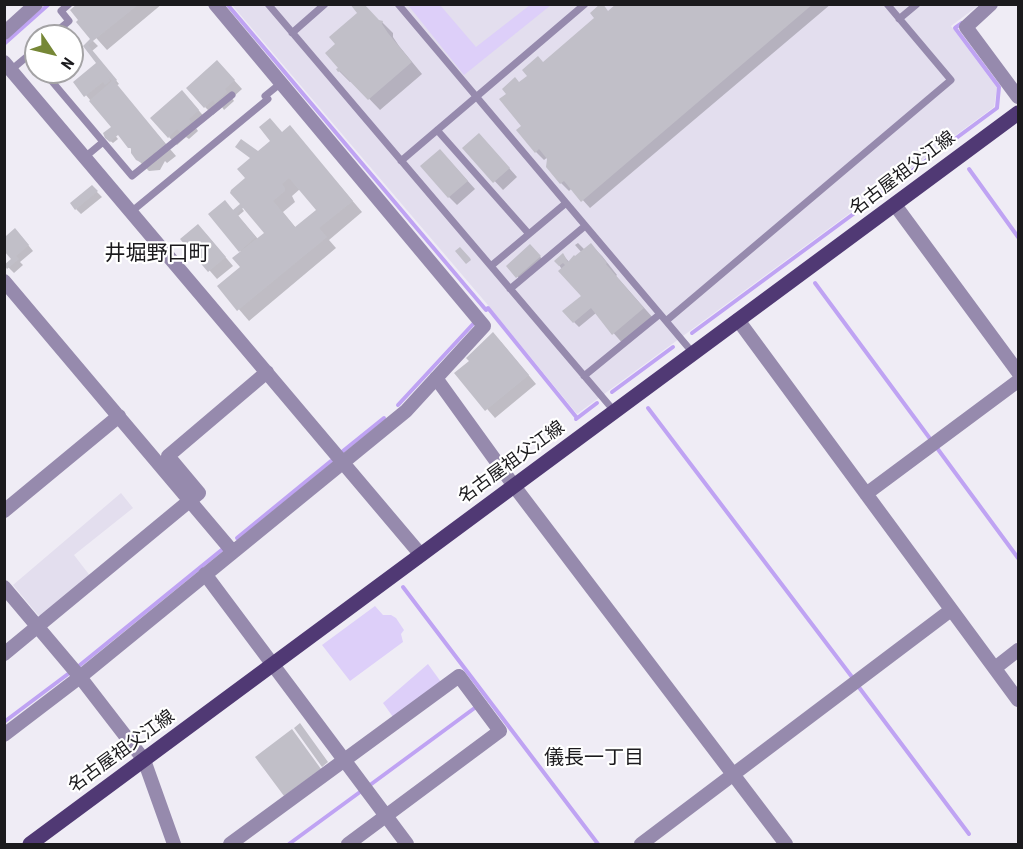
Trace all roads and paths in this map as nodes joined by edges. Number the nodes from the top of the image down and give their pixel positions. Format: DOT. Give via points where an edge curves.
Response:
graph roads {
  1 [pos="36,4"];
  2 [pos="69,4"];
  3 [pos="215,4"];
  4 [pos="268,4"];
  5 [pos="324,4"];
  6 [pos="398,4"];
  7 [pos="585,4"];
  8 [pos="887,4"];
  9 [pos="917,4"];
  10 [pos="991,4"];
  11 [pos="899,19"];
  12 [pos="65,24"];
  13 [pos="4,33"];
  14 [pos="292,33"];
  15 [pos="24,57"];
  16 [pos="8,66"];
  17 [pos="281,83"];
  18 [pos="54,84"];
  19 [pos="232,94"];
  20 [pos="476,97"];
  21 [pos="1018,97"];
  22 [pos="1018,113"];
  23 [pos="437,130"];
  24 [pos="103,142"];
  25 [pos="85,157"];
  26 [pos="401,161"];
  27 [pos="566,203"];
  28 [pos="895,205"];
  29 [pos="131,212"];
  30 [pos="585,226"];
  31 [pos="529,234"];
  32 [pos="491,266"];
  33 [pos="7,288"];
  34 [pos="510,289"];
  35 [pos="660,314"];
  36 [pos="738,320"];
  37 [pos="666,321"];
  38 [pos="693,353"];
  39 [pos="267,372"];
  40 [pos="1018,372"];
  41 [pos="585,376"];
  42 [pos="436,378"];
  43 [pos="1018,381"];
  44 [pos="615,412"];
  45 [pos="118,416"];
  46 [pos="343,462"];
  47 [pos="514,486"];
  48 [pos="866,494"];
  49 [pos="190,501"];
  50 [pos="4,510"];
  51 [pos="233,552"];
  52 [pos="421,555"];
  53 [pos="206,574"];
  54 [pos="4,587"];
  55 [pos="951,610"];
  56 [pos="38,626"];
  57 [pos="1018,650"];
  58 [pos="4,654"];
  59 [pos="272,665"];
  60 [pos="995,668"];
  61 [pos="81,677"];
  62 [pos="1018,700"];
  63 [pos="4,735"];
  64 [pos="144,760"];
  65 [pos="344,761"];
  66 [pos="733,775"];
  67 [pos="386,817"];
  68 [pos="30,844"];
  69 [pos="174,844"];
  70 [pos="230,844"];
  71 [pos="348,844"];
  72 [pos="407,844"];
  73 [pos="641,844"];
  74 [pos="786,844"];
  1 -- 13 [label="street"];
  2 -- 12 [label="lane" via="61,11 69,21"];
  3 -- 17 [label="street"];
  4 -- 14 [label="lane"];
  5 -- 14 [label="lane"];
  6 -- 20 [label="lane"];
  7 -- 20 [label="lane"];
  8 -- 11 [label="lane"];
  9 -- 11 [label="lane"];
  10 -- 21 [label="street" via="966,27"];
  11 -- 37 [label="lane" via="951,80"];
  14 -- 26 [label="lane"];
  15 -- 16 [label="lane"];
  16 -- 25 [label="street"];
  17 -- 29 [label="lane" via="265,96 268,99"];
  17 -- 42 [label="street" via="484,326"];
  18 -- 24 [label="lane"];
  19 -- 24 [label="lane" via="132,176"];
  20 -- 23 [label="lane"];
  20 -- 27 [label="lane"];
  22 -- 28 [label="main road, 名古屋祖父江線"];
  23 -- 26 [label="lane"];
  23 -- 31 [label="lane"];
  24 -- 25 [label="lane"];
  25 -- 29 [label="street"];
  26 -- 32 [label="lane"];
  27 -- 30 [label="lane"];
  27 -- 31 [label="lane"];
  28 -- 36 [label="main road, 名古屋祖父江線"];
  28 -- 40 [label="street"];
  29 -- 39 [label="street"];
  30 -- 34 [label="lane"];
  30 -- 35 [label="lane"];
  31 -- 32 [label="lane"];
  32 -- 34 [label="lane"];
  33 -- 45 [label="street"];
  34 -- 41 [label="lane"];
  35 -- 37 [label="lane"];
  35 -- 41 [label="lane"];
  36 -- 38 [label="main road, 名古屋祖父江線"];
  36 -- 48 [label="street"];
  37 -- 38 [label="lane"];
  38 -- 44 [label="main road, 名古屋祖父江線"];
  39 -- 46 [label="street"];
  39 -- 49 [label="street" via="168,456 199,493"];
  41 -- 44 [label="lane"];
  42 -- 46 [label="street" via="406,411"];
  42 -- 47 [label="street"];
  43 -- 48 [label="street"];
  44 -- 47 [label="main road, 名古屋祖父江線"];
  45 -- 49 [label="street"];
  45 -- 50 [label="street"];
  46 -- 51 [label="street"];
  46 -- 52 [label="street"];
  47 -- 52 [label="main road, 名古屋祖父江線"];
  47 -- 66 [label="street"];
  48 -- 55 [label="street"];
  49 -- 51 [label="street"];
  49 -- 56 [label="street"];
  51 -- 53 [label="street"];
  52 -- 59 [label="main road, 名古屋祖父江線"];
  53 -- 59 [label="street"];
  53 -- 61 [label="street"];
  54 -- 56 [label="street"];
  55 -- 60 [label="street"];
  55 -- 66 [label="street"];
  56 -- 58 [label="street"];
  56 -- 61 [label="street"];
  57 -- 60 [label="street"];
  59 -- 64 [label="main road, 名古屋祖父江線"];
  59 -- 65 [label="street"];
  60 -- 62 [label="street"];
  61 -- 63 [label="street"];
  61 -- 64 [label="street"];
  64 -- 68 [label="main road, 名古屋祖父江線"];
  64 -- 69 [label="street"];
  65 -- 67 [label="street"];
  65 -- 67 [label="street" via="459,676 500,731"];
  65 -- 70 [label="street"];
  66 -- 73 [label="street"];
  66 -- 74 [label="street"];
  67 -- 71 [label="street"];
  67 -- 72 [label="street"];
}
